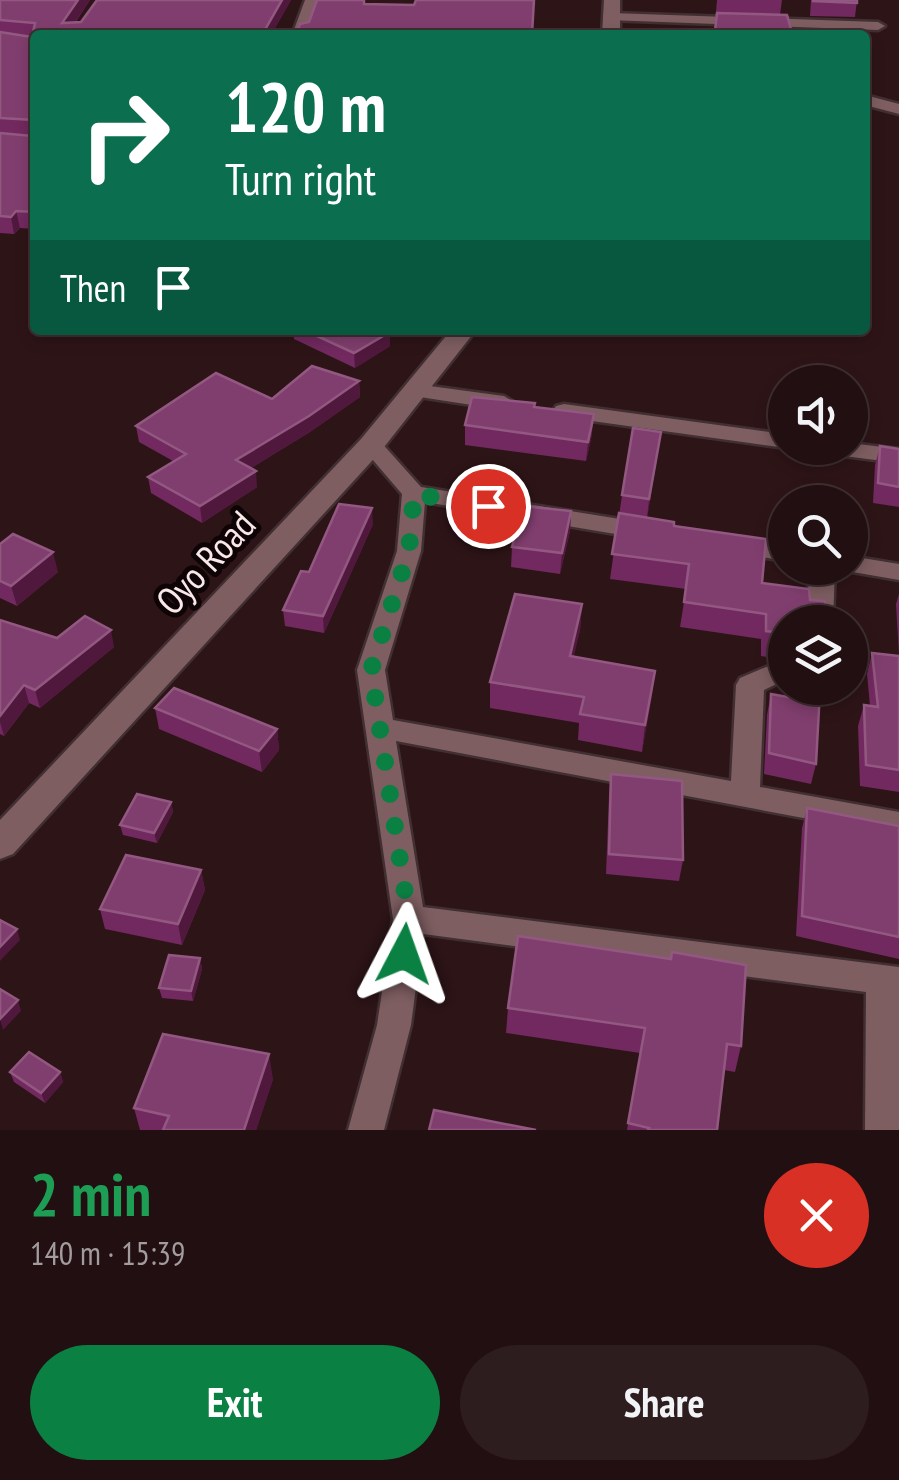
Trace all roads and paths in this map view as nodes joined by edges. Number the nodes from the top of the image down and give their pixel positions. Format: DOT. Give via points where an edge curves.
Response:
graph roads {
  1 [pos="312,0"];
  2 [pos="814,2"];
  3 [pos="612,17"];
  4 [pos="793,23"];
  5 [pos="878,26"];
  6 [pos="899,26"];
  7 [pos="301,30"];
  8 [pos="859,30"];
  9 [pos="870,101"];
  10 [pos="899,109"];
  11 [pos="460,335"];
  12 [pos="415,390"];
  13 [pos="768,439"];
  14 [pos="371,444"];
  15 [pos="868,452"];
  16 [pos="899,456"];
  17 [pos="414,494"];
  18 [pos="668,534"];
  19 [pos="707,540"];
  20 [pos="768,550"];
  21 [pos="868,567"];
  22 [pos="899,572"];
  23 [pos="768,676"];
  24 [pos="381,728"];
  25 [pos="745,796"];
  26 [pos="899,824"];
  27 [pos="0,844"];
  28 [pos="409,919"];
  29 [pos="891,980"];
  30 [pos="366,1130"];
  31 [pos="883,1130"];
  1 -- 7 [label="street"];
  2 -- 4 [label="street"];
  3 -- 4 [label="street"];
  4 -- 5 [label="street"];
  5 -- 6 [label="street"];
  5 -- 8 [label="street"];
  9 -- 10 [label="street"];
  11 -- 12 [label="street, Oyo Road"];
  12 -- 13 [label="street"];
  12 -- 14 [label="street, Oyo Road"];
  14 -- 17 [label="street"];
  14 -- 27 [label="street, Oyo Road"];
  15 -- 16 [label="street"];
  17 -- 18 [label="street"];
  17 -- 24 [label="street" via="409,550 371,670"];
  19 -- 20 [label="street"];
  21 -- 22 [label="street"];
  23 -- 25 [label="street" via="750,685"];
  24 -- 25 [label="street"];
  24 -- 28 [label="street"];
  25 -- 26 [label="street"];
  28 -- 29 [label="street"];
  28 -- 30 [label="street" via="394,1025"];
  29 -- 31 [label="street"];
}
